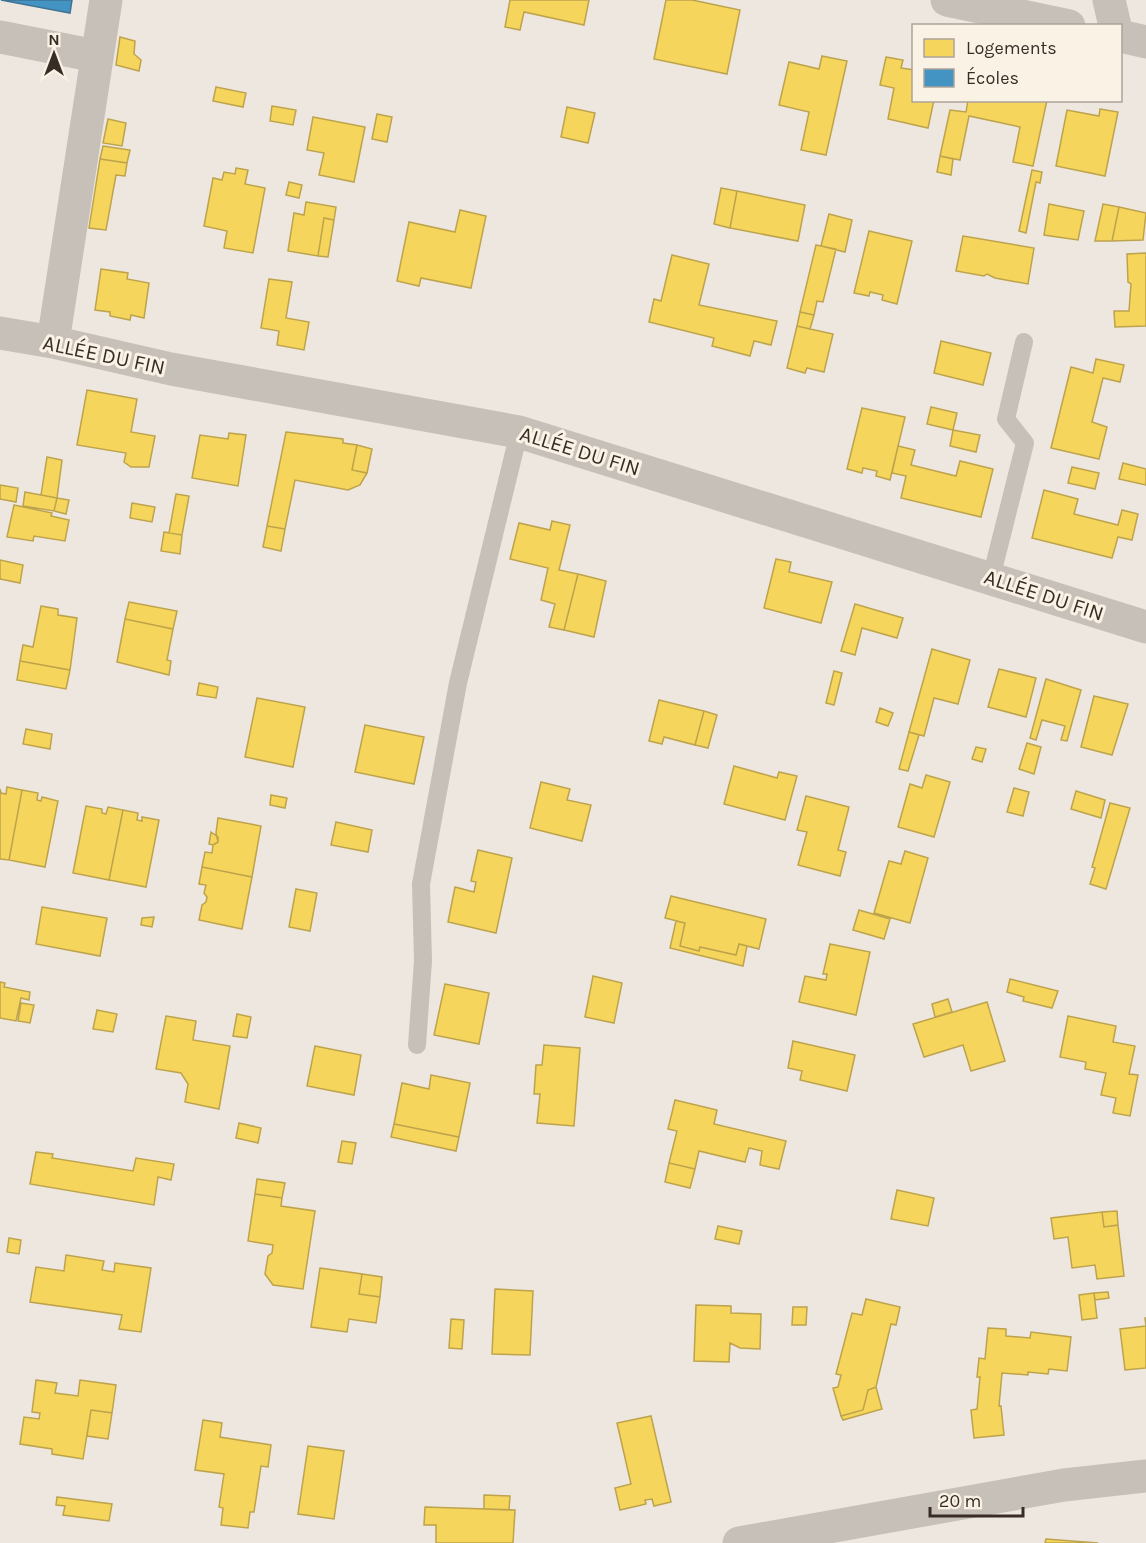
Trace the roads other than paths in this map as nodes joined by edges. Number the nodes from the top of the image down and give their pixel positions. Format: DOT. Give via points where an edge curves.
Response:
graph roads {
  1 [pos="106,0"];
  2 [pos="946,0"];
  3 [pos="1109,0"];
  4 [pos="1060,24"];
  5 [pos="1115,24"];
  6 [pos="1122,36"];
  7 [pos="0,37"];
  8 [pos="1146,42"];
  9 [pos="96,56"];
  10 [pos="0,333"];
  11 [pos="53,342"];
  12 [pos="1024,342"];
  13 [pos="519,432"];
  14 [pos="991,578"];
  15 [pos="1146,627"];
  16 [pos="417,1045"];
  17 [pos="1146,1476"];
  18 [pos="739,1543"];
  1 -- 9 [label="street"];
  2 -- 4 [label="street"];
  3 -- 5 [label="street"];
  6 -- 8 [label="street"];
  7 -- 9 [label="street"];
  9 -- 11 [label="street"];
  10 -- 11 [label="street, ALLÉE DU FIN"];
  11 -- 13 [label="street, ALLÉE DU FIN" via="171,369"];
  12 -- 14 [label="lane" via="1006,419 1025,443"];
  13 -- 14 [label="street, ALLÉE DU FIN"];
  13 -- 16 [label="lane" via="458,683 421,884 423,960"];
  14 -- 15 [label="street, ALLÉE DU FIN"];
  17 -- 18 [label="street" via="1064,1485"];
}
